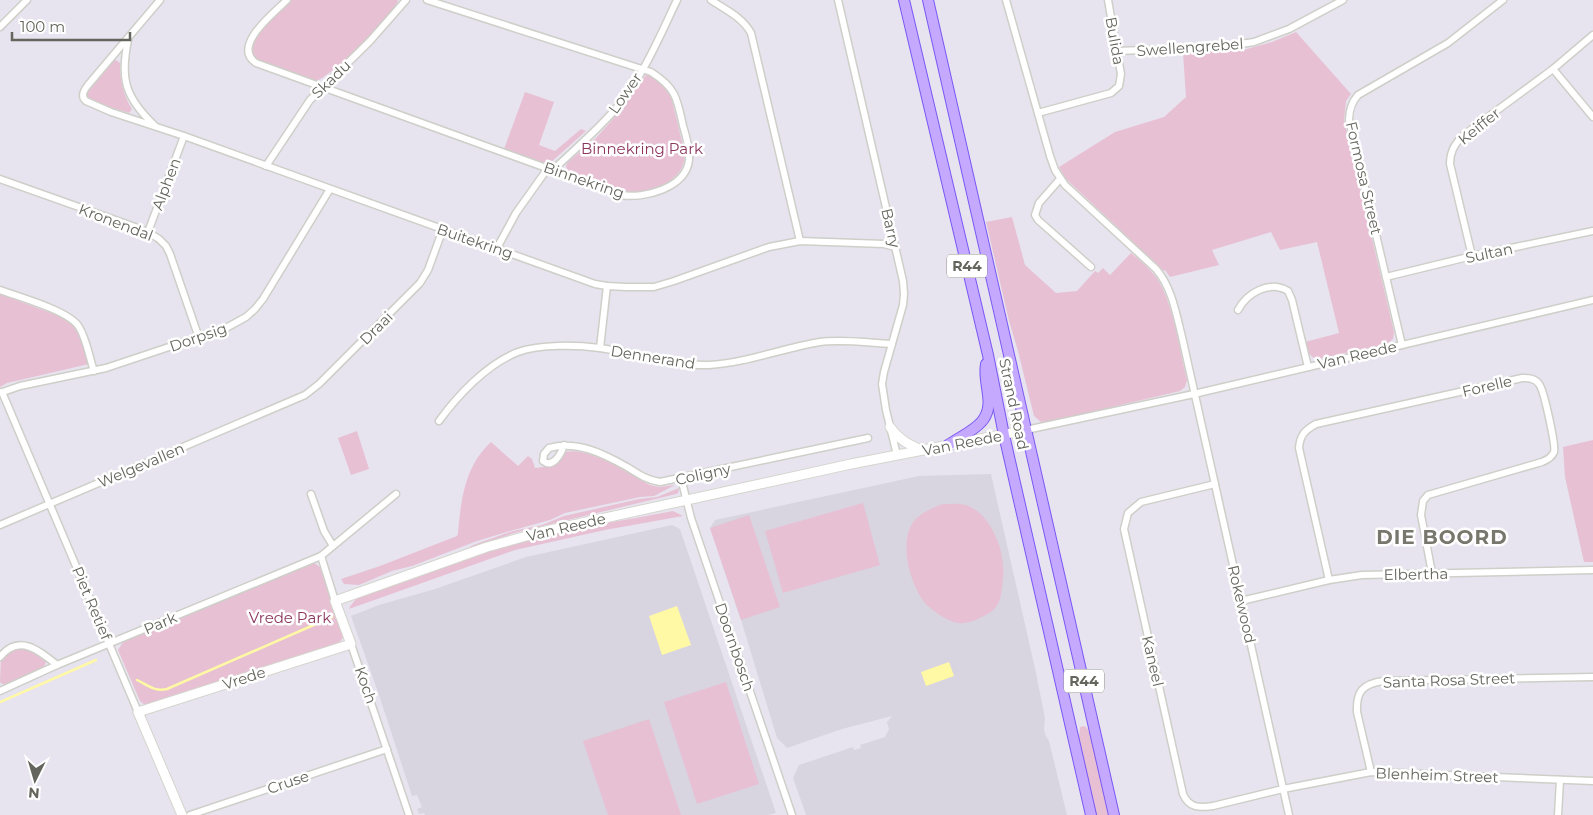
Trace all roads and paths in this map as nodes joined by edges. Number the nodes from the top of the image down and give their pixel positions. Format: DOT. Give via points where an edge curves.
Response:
graph roads {
  1 [pos="27,0"];
  2 [pos="160,0"];
  3 [pos="287,0"];
  4 [pos="406,0"];
  5 [pos="427,0"];
  6 [pos="677,0"];
  7 [pos="711,0"];
  8 [pos="838,0"];
  9 [pos="904,0"];
  10 [pos="928,0"];
  11 [pos="1006,0"];
  12 [pos="1108,0"];
  13 [pos="1343,0"];
  14 [pos="1500,1"];
  15 [pos="0,27"];
  16 [pos="1593,35"];
  17 [pos="129,39"];
  18 [pos="1117,51"];
  19 [pos="643,68"];
  20 [pos="1553,69"];
  21 [pos="322,88"];
  22 [pos="1038,113"];
  23 [pos="1593,117"];
  24 [pos="155,126"];
  25 [pos="184,136"];
  26 [pos="266,166"];
  27 [pos="550,169"];
  28 [pos="0,179"];
  29 [pos="1060,179"];
  30 [pos="330,189"];
  31 [pos="443,229"];
  32 [pos="1593,231"];
  33 [pos="148,232"];
  34 [pos="800,241"];
  35 [pos="895,247"];
  36 [pos="497,248"];
  37 [pos="1472,256"];
  38 [pos="1091,266"];
  39 [pos="1386,277"];
  40 [pos="607,286"];
  41 [pos="0,290"];
  42 [pos="1593,300"];
  43 [pos="1238,310"];
  44 [pos="199,338"];
  45 [pos="892,344"];
  46 [pos="1402,345"];
  47 [pos="600,348"];
  48 [pos="988,356"];
  49 [pos="1308,367"];
  50 [pos="94,371"];
  51 [pos="1,392"];
  52 [pos="1194,394"];
  53 [pos="283,405"];
  54 [pos="439,421"];
  55 [pos="890,426"];
  56 [pos="1026,430"];
  57 [pos="1004,435"];
  58 [pos="868,438"];
  59 [pos="564,445"];
  60 [pos="948,445"];
  61 [pos="922,450"];
  62 [pos="897,455"];
  63 [pos="681,478"];
  64 [pos="1215,484"];
  65 [pos="311,494"];
  66 [pos="396,494"];
  67 [pos="686,500"];
  68 [pos="50,504"];
  69 [pos="0,525"];
  70 [pos="332,546"];
  71 [pos="321,556"];
  72 [pos="1593,570"];
  73 [pos="1432,573"];
  74 [pos="1329,580"];
  75 [pos="335,600"];
  76 [pos="1241,601"];
  77 [pos="110,644"];
  78 [pos="351,644"];
  79 [pos="0,657"];
  80 [pos="57,665"];
  81 [pos="1593,677"];
  82 [pos="0,691"];
  83 [pos="138,712"];
  84 [pos="387,748"];
  85 [pos="1371,772"];
  86 [pos="1560,780"];
  87 [pos="1593,781"];
  88 [pos="1283,789"];
  89 [pos="182,815"];
  90 [pos="190,815"];
  91 [pos="409,815"];
  92 [pos="792,815"];
  93 [pos="1091,815"];
  94 [pos="1114,815"];
  95 [pos="1289,815"];
  96 [pos="1558,815"];
  1 -- 15 [label="street"];
  2 -- 17 [label="street, Buitekring"];
  3 -- 21 [label="street, Binnekring" via="250,39 250,59"];
  4 -- 21 [label="street, Skadu"];
  5 -- 19 [label="street, Binnekring"];
  6 -- 19 [label="street, Lower"];
  7 -- 34 [label="street" via="740,19 751,33"];
  8 -- 35 [label="street, Barry"];
  9 -- 48 [label="main road, Strand Road / R44"];
  10 -- 56 [label="main road, Strand Road / R44"];
  11 -- 22 [label="street"];
  12 -- 18 [label="street, Bulida"];
  13 -- 18 [label="street, Swellengrebel" via="1288,29 1254,42 1222,47"];
  14 -- 39 [label="street, Formosa Street" via="1448,43 1358,95 1349,111"];
  16 -- 20 [label="street, Keiffer"];
  17 -- 24 [label="street, Buitekring" via="124,74 128,90 134,103"];
  17 -- 24 [label="street, Buitekring" via="88,85 83,99 110,112"];
  18 -- 22 [label="street, Bulida" via="1121,74 1119,86 1112,94"];
  19 -- 27 [label="street, Lower" via="608,118"];
  19 -- 27 [label="street, Binnekring" via="662,79 677,100 689,154 688,166 680,178 662,189 635,196 612,192"];
  20 -- 23 [label="street"];
  20 -- 37 [label="street, Keiffer" via="1461,137 1451,151 1450,164"];
  21 -- 26 [label="street, Skadu" via="300,113"];
  21 -- 27 [label="street, Binnekring"];
  22 -- 29 [label="street"];
  24 -- 25 [label="street, Buitekring"];
  25 -- 26 [label="street, Buitekring"];
  25 -- 33 [label="street, Alphen"];
  26 -- 30 [label="street, Buitekring"];
  27 -- 36 [label="street, Lower" via="516,213"];
  28 -- 33 [label="street, Kronendal"];
  29 -- 38 [label="street" via="1039,203 1035,215"];
  29 -- 52 [label="street, Rokewood" via="1166,282"];
  30 -- 31 [label="street, Buitekring"];
  30 -- 44 [label="street, Dorpsig" via="255,309 236,323"];
  31 -- 36 [label="street, Buitekring"];
  31 -- 53 [label="street, Draai" via="428,270 414,290 319,384"];
  32 -- 37 [label="street, Sultan"];
  33 -- 44 [label="street, Kronendal" via="159,239 170,254"];
  34 -- 35 [label="street, Buitekring"];
  34 -- 40 [label="street, Buitekring" via="769,247 654,287"];
  35 -- 45 [label="street, Barry" via="904,294"];
  36 -- 40 [label="street, Buitekring"];
  37 -- 39 [label="street, Sultan"];
  39 -- 46 [label="street, Formosa Street"];
  40 -- 47 [label="street"];
  41 -- 50 [label="street" via="59,312 74,321 83,336"];
  42 -- 46 [label="street, Van Reede"];
  43 -- 49 [label="street" via="1246,298 1260,290 1280,288 1288,291"];
  44 -- 50 [label="street, Dorpsig"];
  45 -- 47 [label="street, Dennerand" via="821,342 732,362 700,365"];
  45 -- 55 [label="street, Barry" via="882,384"];
  46 -- 49 [label="street, Van Reede"];
  47 -- 54 [label="street, Dennerand" via="536,348 509,356 483,374"];
  48 -- 57 [label="main road, Strand Road / R44"];
  48 -- 60 [label="main road" via="985,374 990,409 987,416"];
  49 -- 52 [label="street, Van Reede"];
  50 -- 51 [label="street, Dorpsig"];
  51 -- 68 [label="street, Piet Retief"];
  52 -- 56 [label="street, Van Reede"];
  52 -- 64 [label="street, Rokewood"];
  53 -- 68 [label="street, Welgevallen"];
  55 -- 61 [label="street" via="901,440"];
  55 -- 62 [label="street, Barry"];
  56 -- 57 [label="street, Van Reede"];
  56 -- 94 [label="main road, Strand Road / R44"];
  57 -- 60 [label="street, Van Reede"];
  57 -- 93 [label="main road, Strand Road / R44"];
  58 -- 63 [label="street, Coligny"];
  59 -- 59 [label="street, Coligny" via="557,459 550,464 543,461 545,451"];
  59 -- 63 [label="street, Coligny" via="599,452 653,481"];
  60 -- 61 [label="street, Van Reede"];
  61 -- 62 [label="street, Van Reede"];
  62 -- 67 [label="street, Van Reede"];
  63 -- 67 [label="street, Doornbosch"];
  64 -- 76 [label="street, Rokewood"];
  64 -- 88 [label="street, Kaneel" via="1141,502 1128,514 1124,534 1185,800 1196,807 1203,807"];
  65 -- 70 [label="street"];
  66 -- 70 [label="street, Park"];
  67 -- 75 [label="street, Van Reede" via="540,532"];
  67 -- 92 [label="street, Doornbosch"];
  68 -- 69 [label="street, Welgevallen"];
  68 -- 77 [label="street, Piet Retief"];
  70 -- 71 [label="street, Park"];
  71 -- 75 [label="street, Koch"];
  71 -- 77 [label="street, Park"];
  72 -- 73 [label="street, Elbertha"];
  73 -- 74 [label="street, Elbertha" via="1362,575"];
  73 -- 74 [label="street, Forelle" via="1421,515 1423,501 1428,495 1542,462 1553,453 1554,444 1541,385 1533,379 1522,378 1316,424 1303,433 1301,456"];
  74 -- 76 [label="street, Elbertha"];
  75 -- 78 [label="street, Koch"];
  76 -- 88 [label="street, Rokewood"];
  77 -- 80 [label="street, Park"];
  77 -- 83 [label="street, Piet Retief"];
  78 -- 83 [label="street, Vrede"];
  78 -- 84 [label="street, Koch"];
  79 -- 80 [label="street" via="10,648 23,645 37,649"];
  80 -- 82 [label="street, Park"];
  81 -- 85 [label="street, Santa Rosa Street" via="1371,683 1364,687 1357,702"];
  83 -- 89 [label="street, Piet Retief"];
  84 -- 90 [label="street, Cruse"];
  84 -- 91 [label="street, Koch"];
  85 -- 86 [label="street, Blenheim Street"];
  85 -- 88 [label="street, Blenheim Street"];
  86 -- 87 [label="street, Blenheim Street"];
  86 -- 96 [label="street"];
  88 -- 95 [label="street, Rokewood"];
}
